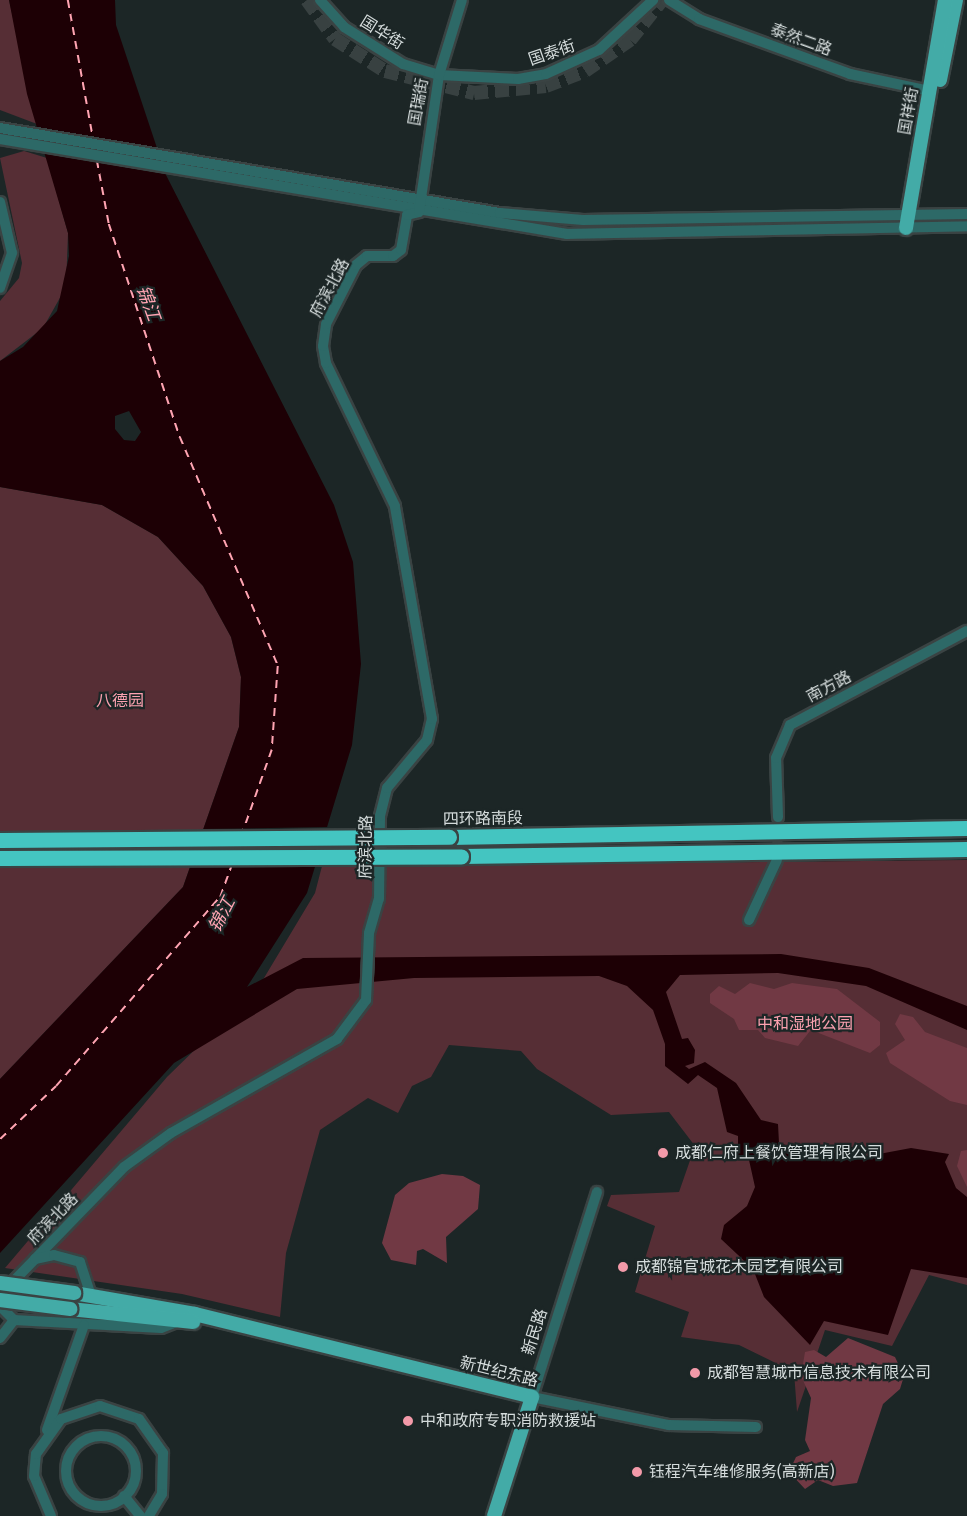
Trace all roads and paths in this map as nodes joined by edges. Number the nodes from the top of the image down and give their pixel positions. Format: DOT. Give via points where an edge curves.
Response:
graph roads {
  1 [pos="320,0"];
  2 [pos="462,0"];
  3 [pos="653,0"];
  4 [pos="669,0"];
  5 [pos="945,0"];
  6 [pos="956,0"];
  7 [pos="438,75"];
  8 [pos="929,92"];
  9 [pos="0,128"];
  10 [pos="18,136"];
  11 [pos="0,139"];
  12 [pos="0,202"];
  13 [pos="420,206"];
  14 [pos="967,214"];
  15 [pos="911,222"];
  16 [pos="967,226"];
  17 [pos="0,288"];
  18 [pos="967,631"];
  19 [pos="778,817"];
  20 [pos="967,828"];
  21 [pos="0,840"];
  22 [pos="967,849"];
  23 [pos="0,858"];
  24 [pos="777,860"];
  25 [pos="749,920"];
  26 [pos="597,1192"];
  27 [pos="35,1259"];
  28 [pos="0,1284"];
  29 [pos="91,1296"];
  30 [pos="0,1297"];
  31 [pos="14,1320"];
  32 [pos="182,1321"];
  33 [pos="84,1325"];
  34 [pos="237,1327"];
  35 [pos="0,1338"];
  36 [pos="532,1397"];
  37 [pos="756,1427"];
  38 [pos="46,1434"];
  39 [pos="124,1496"];
  40 [pos="51,1516"];
  41 [pos="140,1516"];
  42 [pos="149,1516"];
  43 [pos="494,1516"];
  1 -- 7 [label="street, 国华街" via="374,49"];
  2 -- 7 [label="street, 国瑞街"];
  3 -- 7 [label="street, 国泰街" via="599,50 546,74 518,79"];
  4 -- 8 [label="street, 泰然二路" via="699,19 850,74"];
  5 -- 8 [label="main road, 国祥街"];
  6 -- 15 [label="main road, 国祥街"];
  7 -- 13 [label="street, 国瑞街"];
  8 -- 15 [label="main road, 国祥街"];
  9 -- 10 [label="street"];
  10 -- 11 [label="street"];
  10 -- 13 [label="street"];
  12 -- 17 [label="street" via="12,253"];
  13 -- 15 [label="street" via="583,220"];
  13 -- 27 [label="street, 府滨北路" via="407,215 401,250 393,256 367,256 356,265 326,324 323,346 326,363 395,506 432,719 427,740 399,770 383,803 379,899 369,947 369,989 362,1011 337,1039 133,1161"];
  14 -- 15 [label="street"];
  15 -- 16 [label="street"];
  18 -- 19 [label="street, 南方路" via="790,725 776,758"];
  20 -- 21 [label="highway, 四环路南段, bridge"];
  22 -- 23 [label="highway, bridge"];
  24 -- 25 [label="street"];
  26 -- 36 [label="street, 新民路"];
  27 -- 29 [label="street, 府滨北路" via="54,1255 80,1262"];
  27 -- 30 [label="street, 府滨北路"];
  28 -- 29 [label="main road, 新世纪东路, bridge"];
  29 -- 34 [label="main road, 新世纪东路"];
  30 -- 31 [label="street" via="1,1307"];
  30 -- 32 [label="main road, 新世纪东路, bridge"];
  31 -- 33 [label="street, 新世纪东路"];
  31 -- 35 [label="street"];
  32 -- 33 [label="street, 新世纪东路" via="161,1328"];
  32 -- 34 [label="main road, 新世纪东路"];
  33 -- 38 [label="street"];
  34 -- 36 [label="main road, 新世纪东路"];
  36 -- 37 [label="street, 新世纪东路" via="659,1424"];
  36 -- 43 [label="main road, 新民路"];
  38 -- 40 [label="street" via="34,1476"];
  38 -- 42 [label="street" via="70,1414 100,1406 139,1419 163,1453 166,1473 162,1494"];
  39 -- 39 [label="street" via="135,1464 123,1444 102,1436 80,1443 67,1461 74,1493 104,1505"];
  39 -- 41 [label="street"];
}
